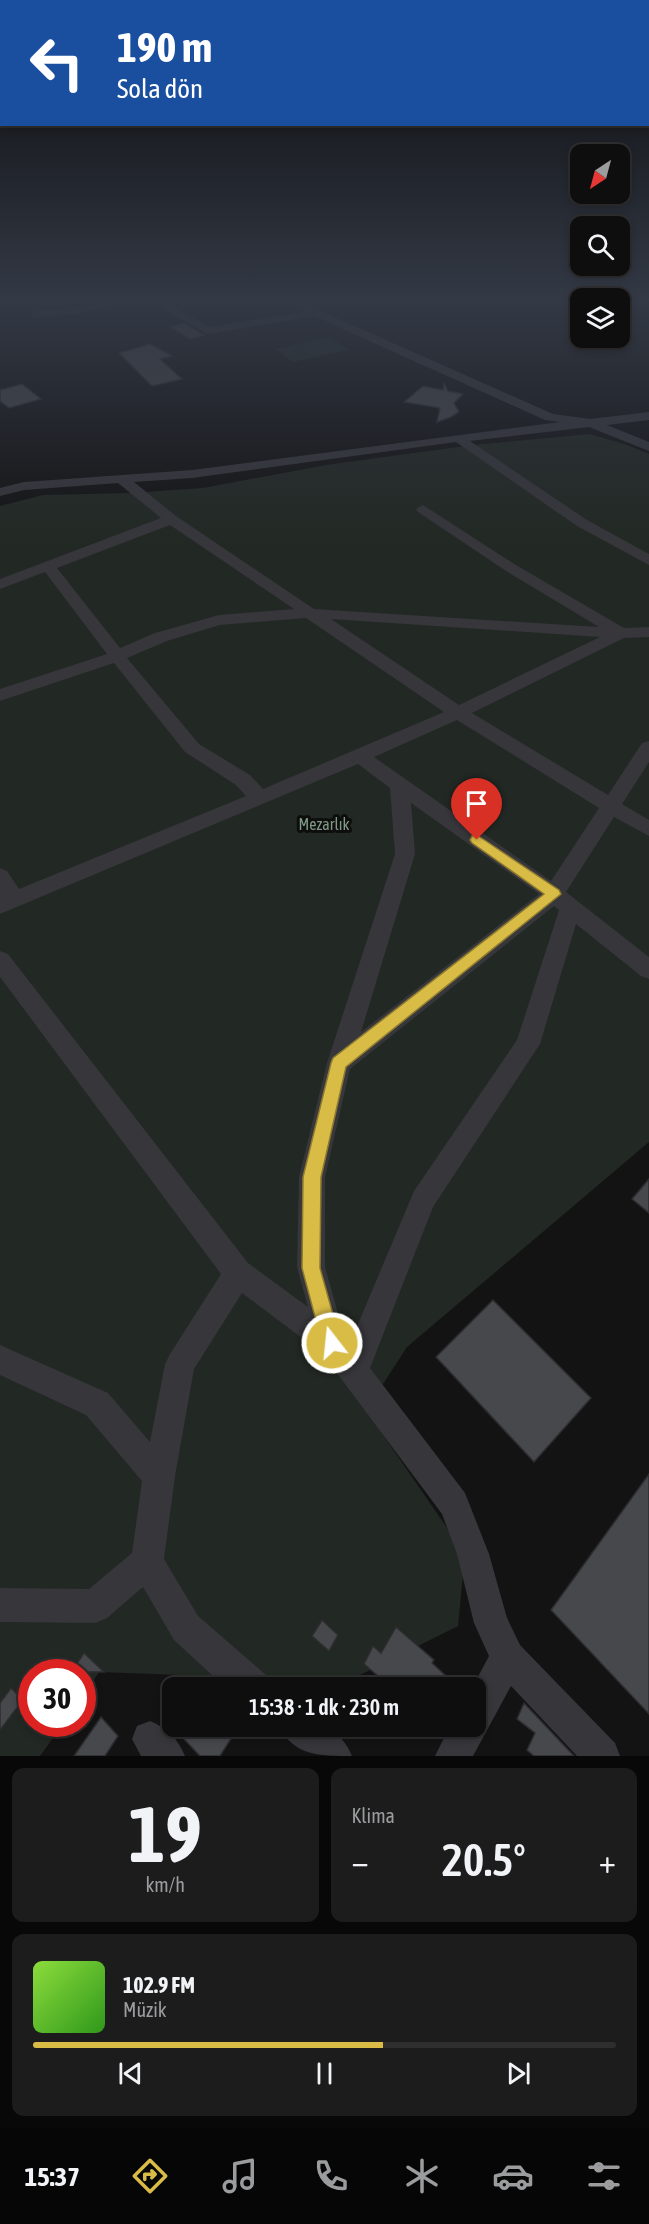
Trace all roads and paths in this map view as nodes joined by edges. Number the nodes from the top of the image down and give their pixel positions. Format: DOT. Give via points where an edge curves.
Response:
graph roads {
  1 [pos="470,382"];
  2 [pos="649,417"];
  3 [pos="591,423"];
  4 [pos="458,438"];
  5 [pos="649,447"];
  6 [pos="122,480"];
  7 [pos="0,492"];
  8 [pos="423,509"];
  9 [pos="171,519"];
  10 [pos="649,560"];
  11 [pos="49,567"];
  12 [pos="0,584"];
  13 [pos="308,613"];
  14 [pos="649,632"];
  15 [pos="621,633"];
  16 [pos="117,656"];
  17 [pos="0,696"];
  18 [pos="458,713"];
  19 [pos="649,747"];
  20 [pos="359,756"];
  21 [pos="400,786"];
  22 [pos="260,799"];
  23 [pos="612,806"];
  24 [pos="649,829"];
  25 [pos="0,876"];
  26 [pos="562,900"];
  27 [pos="7,902"];
  28 [pos="0,960"];
  29 [pos="649,970"];
  30 [pos="339,1063"];
  31 [pos="238,1273"];
  32 [pos="332,1343"];
  33 [pos="0,1360"];
  34 [pos="353,1373"];
  35 [pos="159,1476"];
  36 [pos="147,1562"];
  37 [pos="0,1605"];
  38 [pos="508,1657"];
  39 [pos="241,1677"];
  40 [pos="486,1698"];
  41 [pos="311,1737"];
  42 [pos="464,1737"];
  43 [pos="334,1756"];
  44 [pos="453,1756"];
  45 [pos="602,1756"];
  1 -- 3 [label="street" via="550,417"];
  2 -- 3 [label="street"];
  3 -- 4 [label="street"];
  3 -- 5 [label="street"];
  4 -- 6 [label="street"];
  4 -- 10 [label="street" via="582,523"];
  6 -- 7 [label="street" via="24,486"];
  6 -- 9 [label="street"];
  8 -- 15 [label="street" via="511,568"];
  9 -- 11 [label="street"];
  9 -- 13 [label="street"];
  11 -- 12 [label="street"];
  11 -- 16 [label="street"];
  13 -- 15 [label="street"];
  13 -- 16 [label="street" via="219,620 161,637"];
  13 -- 18 [label="street"];
  14 -- 15 [label="street"];
  15 -- 18 [label="street"];
  16 -- 17 [label="street"];
  16 -- 22 [label="street" via="192,748 243,780"];
  18 -- 20 [label="street"];
  18 -- 23 [label="street"];
  19 -- 23 [label="street"];
  20 -- 21 [label="street"];
  20 -- 22 [label="street"];
  21 -- 26 [label="street"];
  21 -- 30 [label="street" via="405,854"];
  22 -- 27 [label="street"];
  23 -- 24 [label="street"];
  23 -- 26 [label="street"];
  25 -- 27 [label="street"];
  26 -- 29 [label="street"];
  26 -- 30 [label="street"];
  26 -- 34 [label="street" via="528,1044 423,1200"];
  28 -- 31 [label="street"];
  30 -- 32 [label="street" via="312,1177 311,1268"];
  31 -- 32 [label="street"];
  31 -- 35 [label="street" via="180,1364"];
  32 -- 34 [label="street"];
  33 -- 35 [label="street" via="97,1404"];
  34 -- 38 [label="street" via="454,1504 473,1554 491,1623"];
  35 -- 36 [label="street"];
  36 -- 37 [label="street" via="95,1606"];
  36 -- 39 [label="street" via="186,1628"];
  38 -- 40 [label="street"];
  38 -- 45 [label="street"];
  41 -- 43 [label="street"];
  42 -- 44 [label="street"];
}
